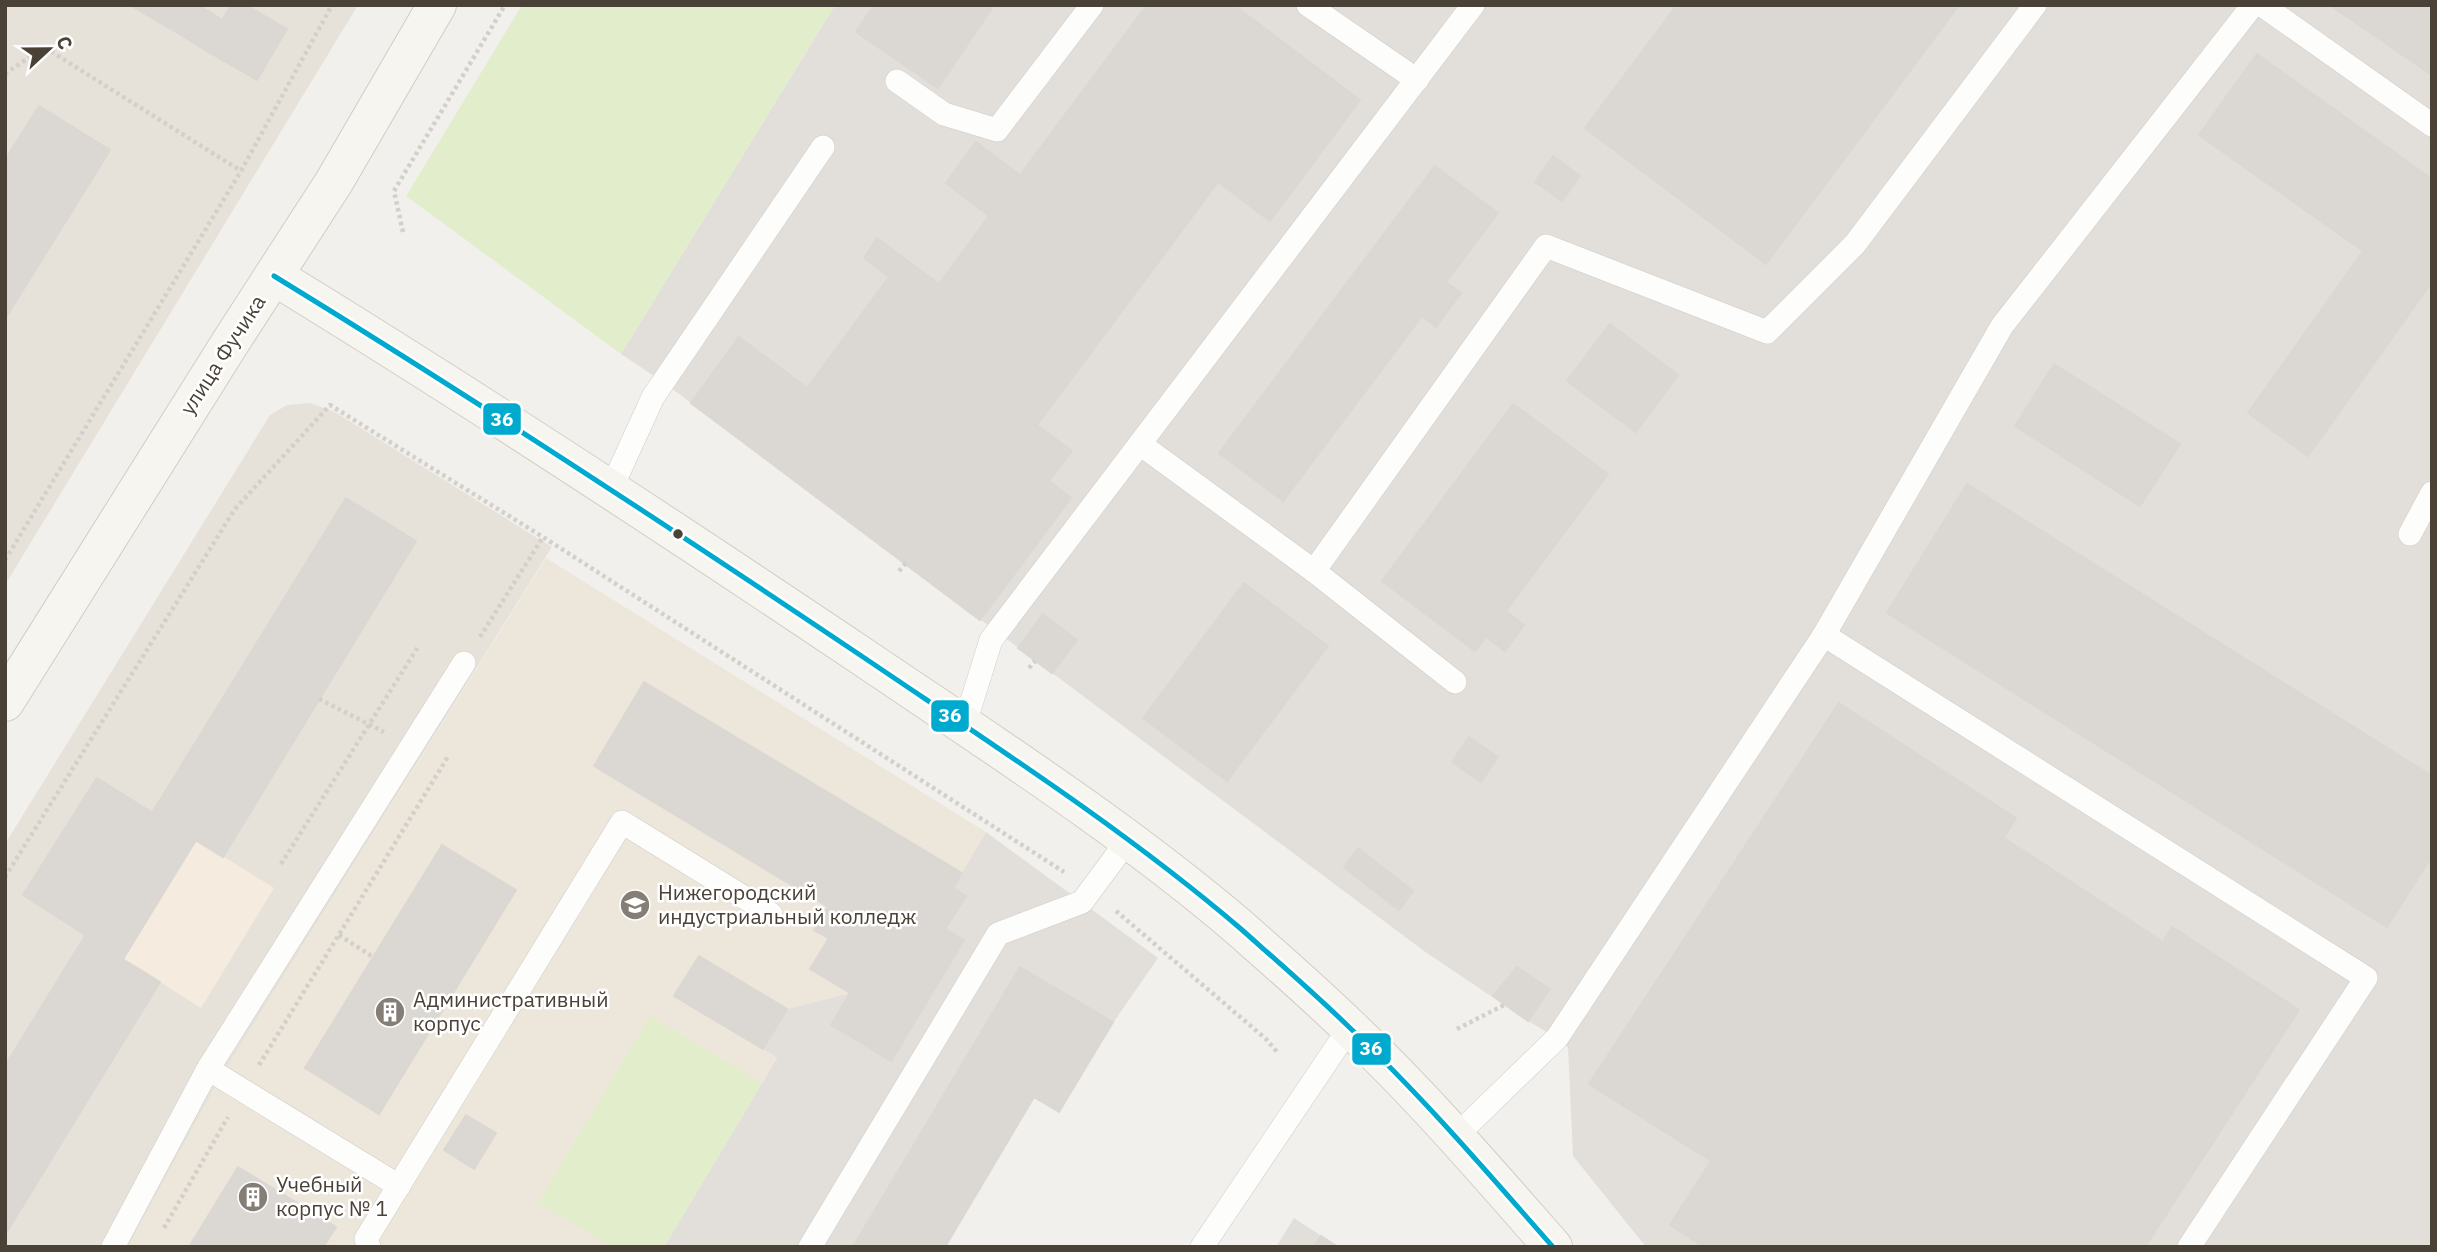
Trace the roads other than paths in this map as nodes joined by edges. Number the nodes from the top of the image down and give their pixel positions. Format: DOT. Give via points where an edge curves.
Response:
graph roads {
  1 [pos="437,5"];
  2 [pos="1092,5"];
  3 [pos="1308,5"];
  4 [pos="1473,5"];
  5 [pos="2035,5"];
  6 [pos="2253,5"];
  7 [pos="2262,5"];
  8 [pos="1417,80"];
  9 [pos="897,81"];
  10 [pos="2432,125"];
  11 [pos="823,147"];
  12 [pos="274,276"];
  13 [pos="1140,444"];
  14 [pos="611,489"];
  15 [pos="2432,493"];
  16 [pos="2410,534"];
  17 [pos="1314,571"];
  18 [pos="1824,635"];
  19 [pos="464,663"];
  20 [pos="1455,682"];
  21 [pos="5,702"];
  22 [pos="964,726"];
  23 [pos="1128,840"];
  24 [pos="771,914"];
  25 [pos="1350,1027"];
  26 [pos="208,1069"];
  27 [pos="1456,1136"];
  28 [pos="399,1186"];
  29 [pos="113,1247"];
  30 [pos="369,1247"];
  31 [pos="810,1247"];
  32 [pos="1202,1247"];
  33 [pos="1553,1247"];
  34 [pos="2189,1247"];
  1 -- 12 [label="street, улица Фучика"];
  2 -- 9 [label="lane" via="997,130 944,114"];
  3 -- 8 [label="lane"];
  4 -- 8 [label="lane"];
  5 -- 17 [label="lane" via="1856,244 1767,332 1546,246"];
  6 -- 18 [label="lane" via="2002,326"];
  7 -- 10 [label="lane"];
  8 -- 13 [label="lane"];
  11 -- 14 [label="lane" via="653,397"];
  12 -- 14 [label="street"];
  12 -- 21 [label="street, улица Фучика"];
  13 -- 17 [label="lane"];
  13 -- 22 [label="lane" via="991,640"];
  14 -- 22 [label="street"];
  15 -- 16 [label="lane"];
  17 -- 20 [label="lane"];
  18 -- 27 [label="lane" via="1557,1038"];
  18 -- 34 [label="lane" via="2366,978"];
  19 -- 26 [label="lane"];
  22 -- 23 [label="street"];
  23 -- 25 [label="street" via="1238,927"];
  23 -- 31 [label="lane" via="1082,902 998,934"];
  24 -- 28 [label="lane" via="622,822"];
  25 -- 27 [label="street"];
  25 -- 32 [label="lane"];
  26 -- 28 [label="lane"];
  26 -- 29 [label="lane"];
  27 -- 33 [label="street"];
  28 -- 30 [label="lane" via="366,1239"];
}
